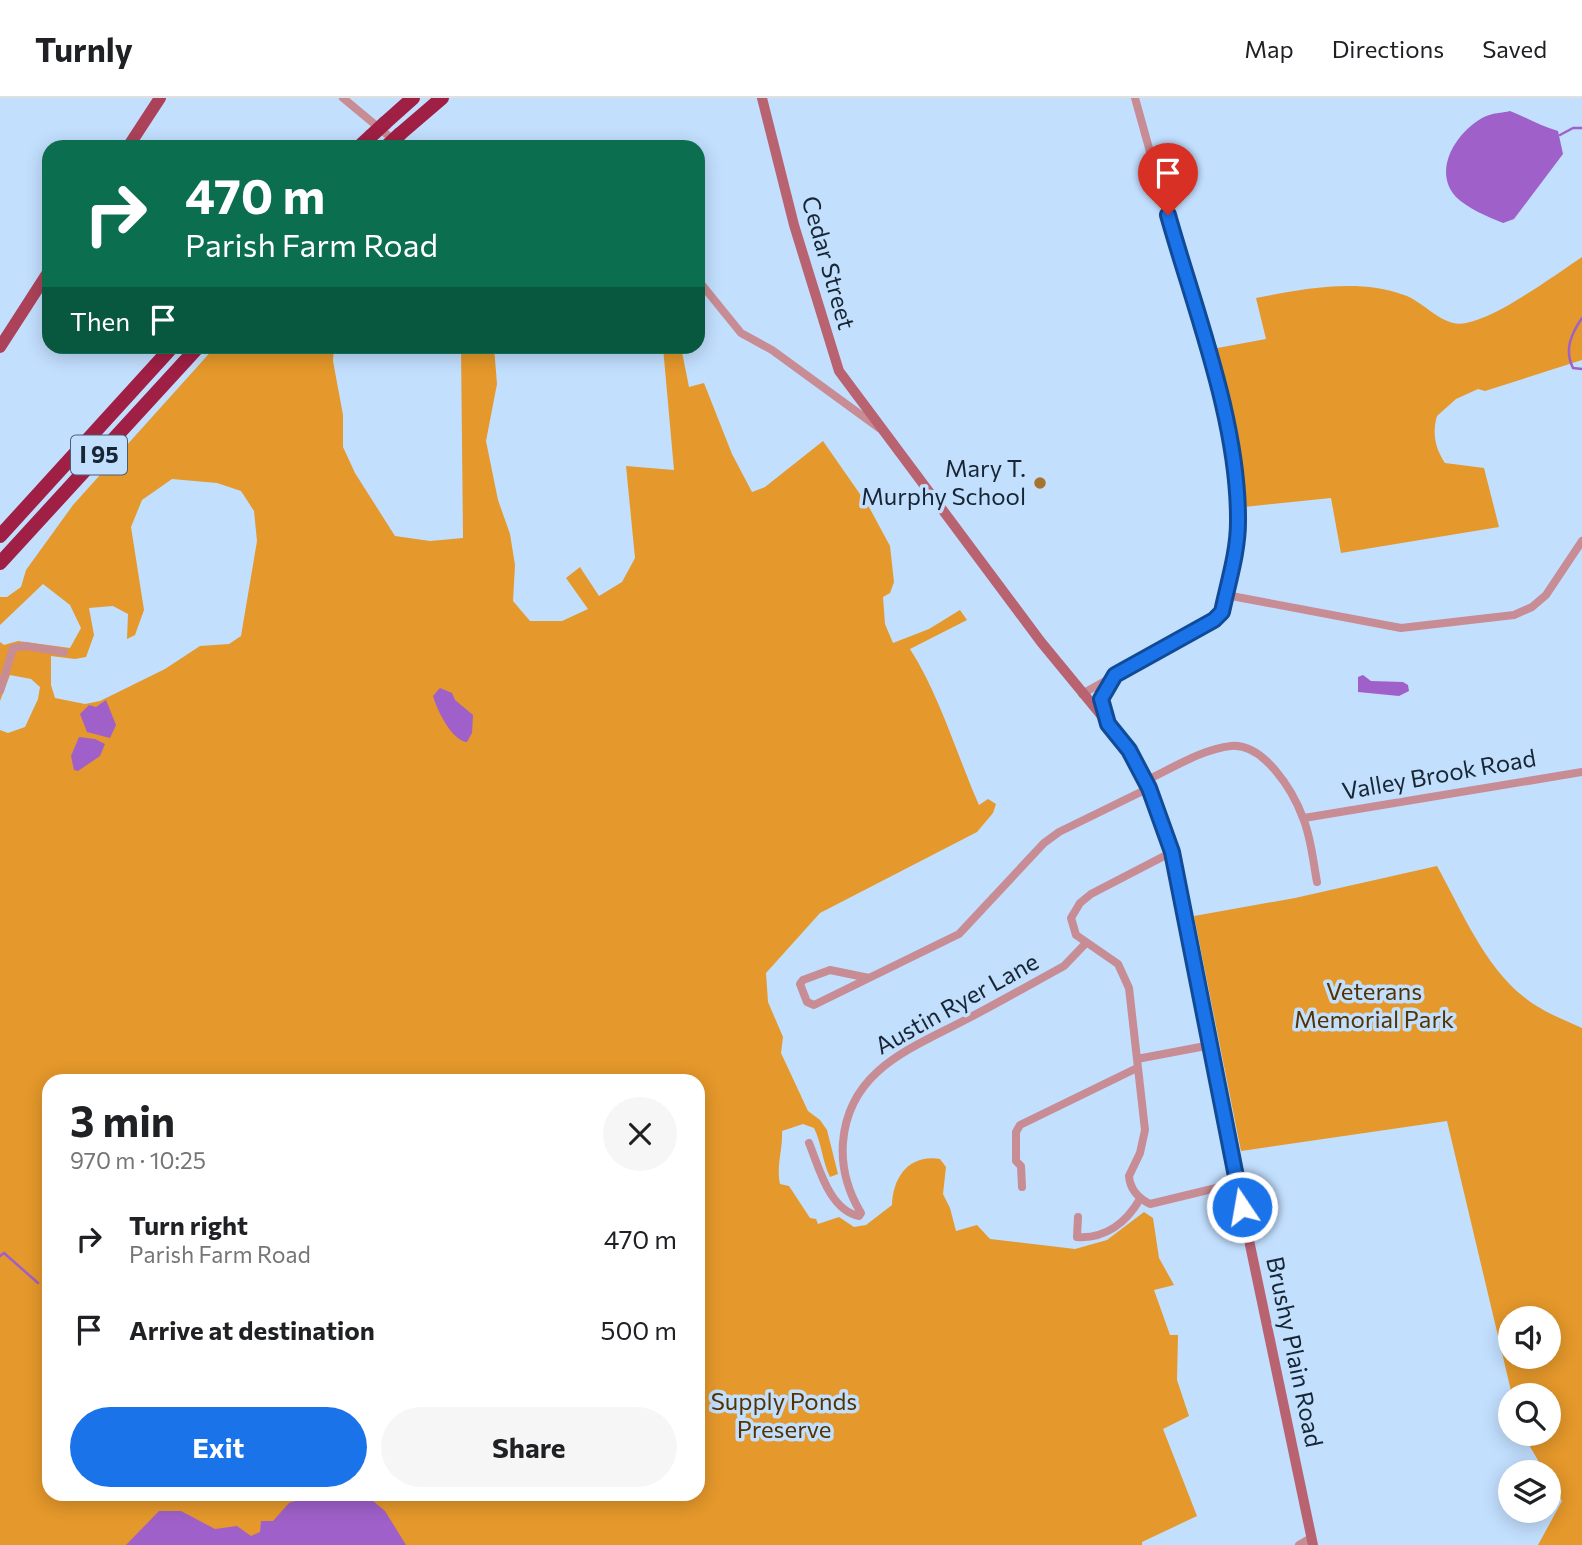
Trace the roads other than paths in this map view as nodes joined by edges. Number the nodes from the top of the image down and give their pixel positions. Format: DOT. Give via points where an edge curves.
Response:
graph roads {
  1 [pos="160,98"];
  2 [pos="343,98"];
  3 [pos="413,98"];
  4 [pos="442,98"];
  5 [pos="448,98"];
  6 [pos="762,98"];
  7 [pos="1135,98"];
  8 [pos="403,136"];
  9 [pos="133,140"];
  10 [pos="367,140"];
  11 [pos="42,282"];
  12 [pos="705,289"];
  13 [pos="0,347"];
  14 [pos="166,354"];
  15 [pos="191,354"];
  16 [pos="879,428"];
  17 [pos="0,536"];
  18 [pos="1582,541"];
  19 [pos="0,563"];
  20 [pos="1226,595"];
  21 [pos="64,652"];
  22 [pos="1115,675"];
  23 [pos="0,691"];
  24 [pos="1082,694"];
  25 [pos="1108,724"];
  26 [pos="1582,772"];
  27 [pos="1147,784"];
  28 [pos="1304,818"];
  29 [pos="1172,852"];
  30 [pos="1317,881"];
  31 [pos="1086,943"];
  32 [pos="869,978"];
  33 [pos="1211,1045"];
  34 [pos="1137,1059"];
  35 [pos="1137,1069"];
  36 [pos="809,1143"];
  37 [pos="1237,1183"];
  38 [pos="1022,1188"];
  39 [pos="1140,1199"];
  40 [pos="1078,1217"];
  41 [pos="1312,1542"];
  42 [pos="1299,1545"];
  1 -- 9 [label="main road"];
  2 -- 8 [label="street"];
  3 -- 10 [label="highway, bridge"];
  4 -- 8 [label="highway"];
  5 -- 8 [label="highway"];
  6 -- 16 [label="main road, Cedar Street" via="794,225 839,371"];
  7 -- 20 [label="street" via="1223,413 1238,525"];
  11 -- 13 [label="main road"];
  12 -- 16 [label="street" via="741,333 772,350"];
  14 -- 17 [label="highway, I 95"];
  15 -- 19 [label="highway, I 95"];
  16 -- 24 [label="main road, Brushy Plain Road"];
  18 -- 20 [label="street" via="1546,595 1514,615 1401,628"];
  20 -- 22 [label="street" via="1222,612 1214,620"];
  21 -- 23 [label="street" via="13,648"];
  22 -- 24 [label="street"];
  22 -- 25 [label="street" via="1101,699"];
  24 -- 25 [label="main road, Brushy Plain Road"];
  25 -- 27 [label="main road, Brushy Plain Road"];
  26 -- 28 [label="street, Valley Brook Road"];
  27 -- 28 [label="street" via="1214,750 1249,748 1265,760"];
  27 -- 29 [label="main road, Brushy Plain Road"];
  27 -- 32 [label="street" via="1044,843 959,934"];
  28 -- 30 [label="street"];
  29 -- 31 [label="street" via="1080,903 1071,918 1072,927"];
  29 -- 33 [label="main road, Brushy Plain Road"];
  31 -- 34 [label="street" via="1118,964 1124,975"];
  31 -- 36 [label="street, Austin Ryer Lane" via="1064,966 892,1059 865,1084 850,1107 842,1154 846,1182 859,1216 836,1201"];
  32 -- 32 [label="street" via="814,1005 807,1002 800,984 830,970"];
  33 -- 34 [label="street"];
  33 -- 37 [label="main road, Brushy Plain Road"];
  34 -- 35 [label="street"];
  35 -- 38 [label="street" via="1020,1125 1016,1161 1021,1166"];
  35 -- 39 [label="street" via="1145,1130 1129,1176"];
  37 -- 39 [label="street" via="1164,1202 1150,1204"];
  37 -- 41 [label="main road, Brushy Plain Road"];
  39 -- 40 [label="street" via="1124,1221 1091,1238 1077,1237"];
  41 -- 42 [label="street"];
}
